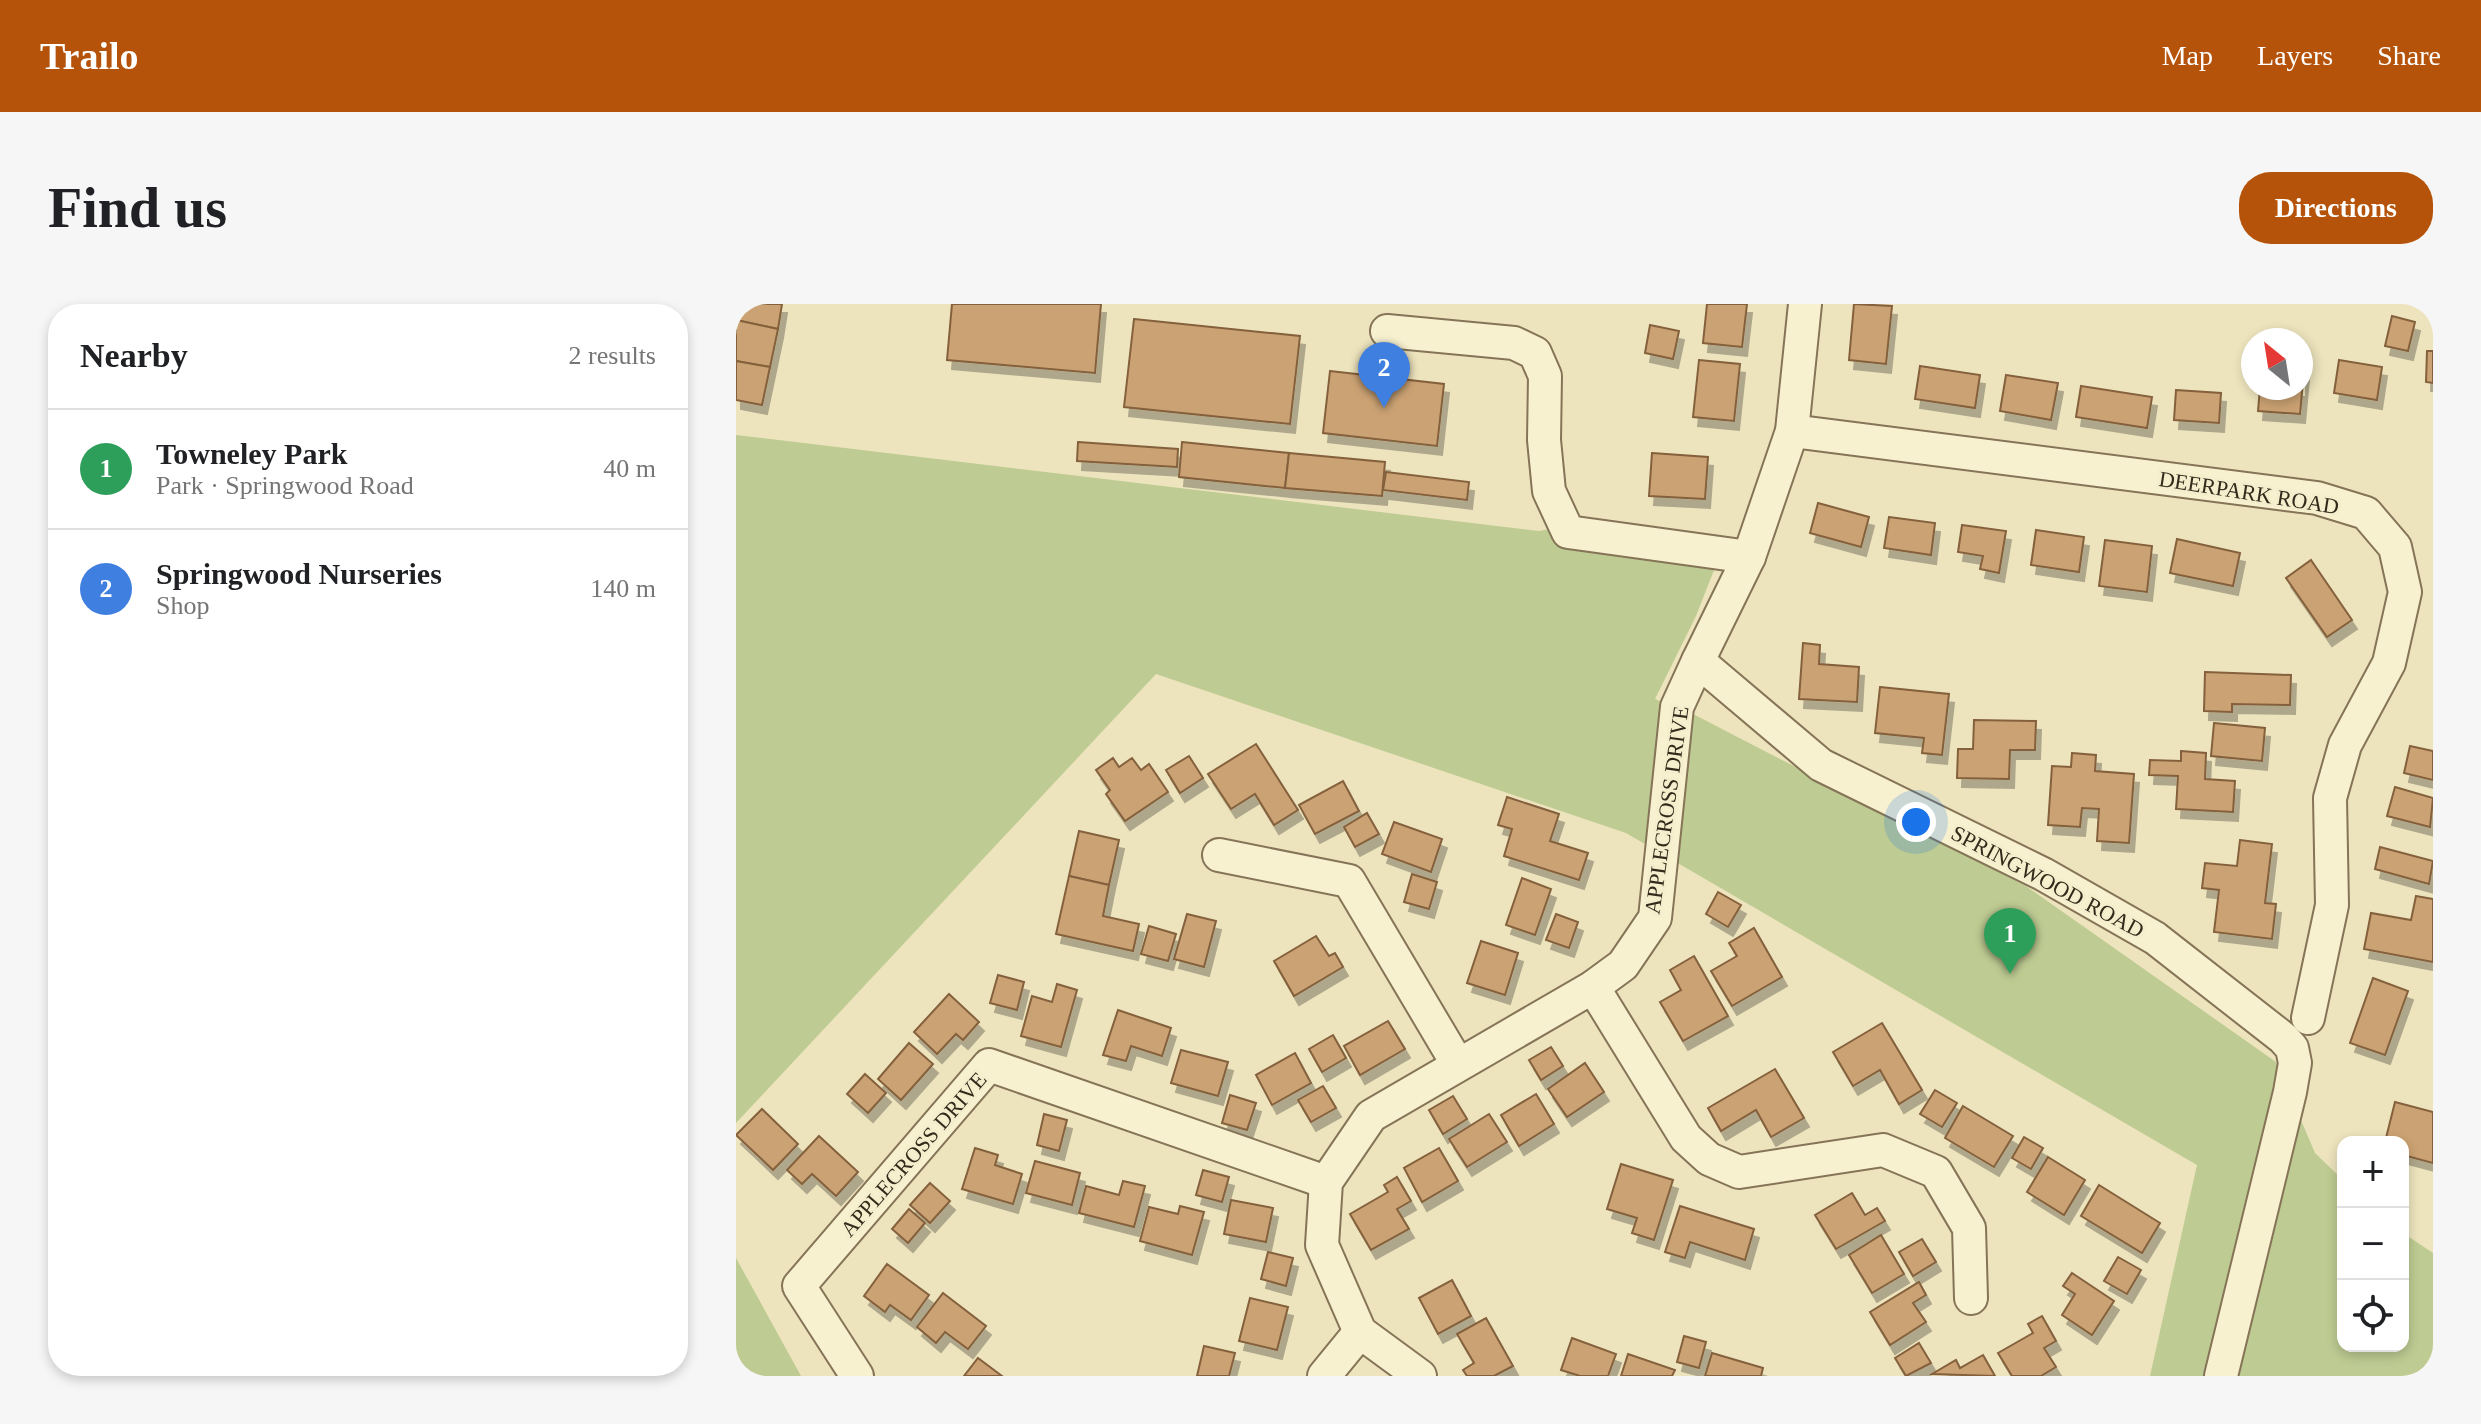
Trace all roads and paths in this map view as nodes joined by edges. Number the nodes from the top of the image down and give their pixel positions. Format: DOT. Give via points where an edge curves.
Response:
graph roads {
  1 [pos="1805,304"];
  2 [pos="1387,331"];
  3 [pos="1792,431"];
  4 [pos="1749,557"];
  5 [pos="1698,661"];
  6 [pos="1219,855"];
  7 [pos="1593,987"];
  8 [pos="2308,1018"];
  9 [pos="1457,1063"];
  10 [pos="1326,1182"];
  11 [pos="1971,1298"];
  12 [pos="1360,1332"];
  13 [pos="857,1376"];
  14 [pos="1324,1376"];
  15 [pos="1420,1376"];
  16 [pos="2221,1376"];
  1 -- 3 [label="street"];
  2 -- 4 [label="street" via="1514,343 1535,353 1545,376 1549,491 1568,532"];
  3 -- 4 [label="street"];
  3 -- 8 [label="street, DEERPARK ROAD" via="2317,498 2366,513 2395,547 2405,592 2389,663 2345,745 2330,798 2332,905"];
  4 -- 5 [label="street"];
  5 -- 7 [label="street, APPLECROSS DRIVE" via="1677,707 1655,918 1623,965"];
  5 -- 16 [label="street, SPRINGWOOD ROAD" via="1821,765 2043,874 2155,938 2264,1019 2292,1048 2295,1063"];
  6 -- 9 [label="street" via="1349,881"];
  7 -- 9 [label="street, APPLECROSS DRIVE"];
  7 -- 11 [label="street" via="1686,1138 1709,1159 1739,1172 1883,1150 1936,1172 1969,1228"];
  9 -- 10 [label="street, APPLECROSS DRIVE" via="1371,1116"];
  10 -- 12 [label="street" via="1322,1245"];
  10 -- 13 [label="street, APPLECROSS DRIVE" via="989,1065 799,1286"];
  12 -- 14 [label="street"];
  12 -- 15 [label="street"];
}
